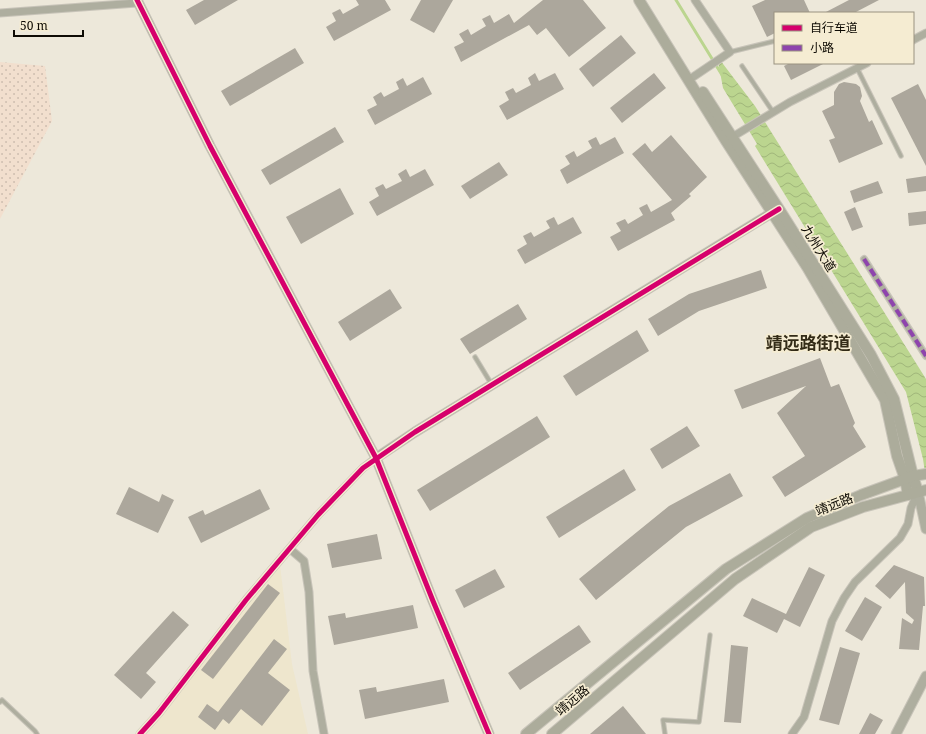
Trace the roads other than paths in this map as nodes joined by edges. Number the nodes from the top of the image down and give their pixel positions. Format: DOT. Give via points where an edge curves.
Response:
graph roads {
  1 [pos="639,0"];
  2 [pos="646,0"];
  3 [pos="695,0"];
  4 [pos="137,1"];
  5 [pos="0,13"];
  6 [pos="926,33"];
  7 [pos="914,39"];
  8 [pos="774,41"];
  9 [pos="730,52"];
  10 [pos="865,64"];
  11 [pos="742,66"];
  12 [pos="857,68"];
  13 [pos="690,78"];
  14 [pos="773,112"];
  15 [pos="730,139"];
  16 [pos="901,156"];
  17 [pos="776,211"];
  18 [pos="864,259"];
  19 [pos="926,356"];
  20 [pos="475,357"];
  21 [pos="492,386"];
  22 [pos="376,458"];
  23 [pos="916,476"];
  24 [pos="923,491"];
  25 [pos="908,495"];
  26 [pos="926,530"];
  27 [pos="290,549"];
  28 [pos="710,635"];
  29 [pos="926,676"];
  30 [pos="0,702"];
  31 [pos="36,734"];
  32 [pos="140,734"];
  33 [pos="324,734"];
  34 [pos="489,734"];
  35 [pos="526,734"];
  36 [pos="552,734"];
  37 [pos="665,734"];
  38 [pos="792,734"];
  39 [pos="896,734"];
  1 -- 13 [label="main road"];
  2 -- 13 [label="main road, 九州大道"];
  3 -- 9 [label="street"];
  4 -- 5 [label="street"];
  4 -- 22 [label="street" via="210,146"];
  6 -- 7 [label="street"];
  8 -- 9 [label="lane"];
  9 -- 13 [label="street"];
  10 -- 12 [label="street"];
  11 -- 14 [label="lane"];
  12 -- 14 [label="street"];
  12 -- 16 [label="lane"];
  13 -- 15 [label="main road, 九州大道"];
  14 -- 15 [label="street"];
  15 -- 17 [label="main road, 九州大道"];
  17 -- 21 [label="street"];
  17 -- 23 [label="main road, 九州大道" via="871,355 894,399"];
  18 -- 19 [label="street"];
  20 -- 21 [label="lane"];
  21 -- 22 [label="street"];
  22 -- 27 [label="street" via="318,515"];
  22 -- 34 [label="street" via="432,601"];
  23 -- 24 [label="main road, 九州大道"];
  23 -- 25 [label="main road"];
  23 -- 35 [label="main road, 靖远路" via="861,495 807,518 726,569"];
  24 -- 25 [label="main road, 靖远路"];
  24 -- 26 [label="street, 九州大道"];
  24 -- 38 [label="street" via="911,508 908,524 900,538 854,582 844,598 832,622 804,717"];
  25 -- 36 [label="main road, 靖远路" via="863,507 811,527 735,579"];
  27 -- 32 [label="street" via="246,600"];
  27 -- 33 [label="street" via="304,561 310,592 313,671"];
  28 -- 37 [label="lane" via="699,722 663,720"];
  29 -- 39 [label="street"];
  30 -- 31 [label="lane" via="2,700"];
}
